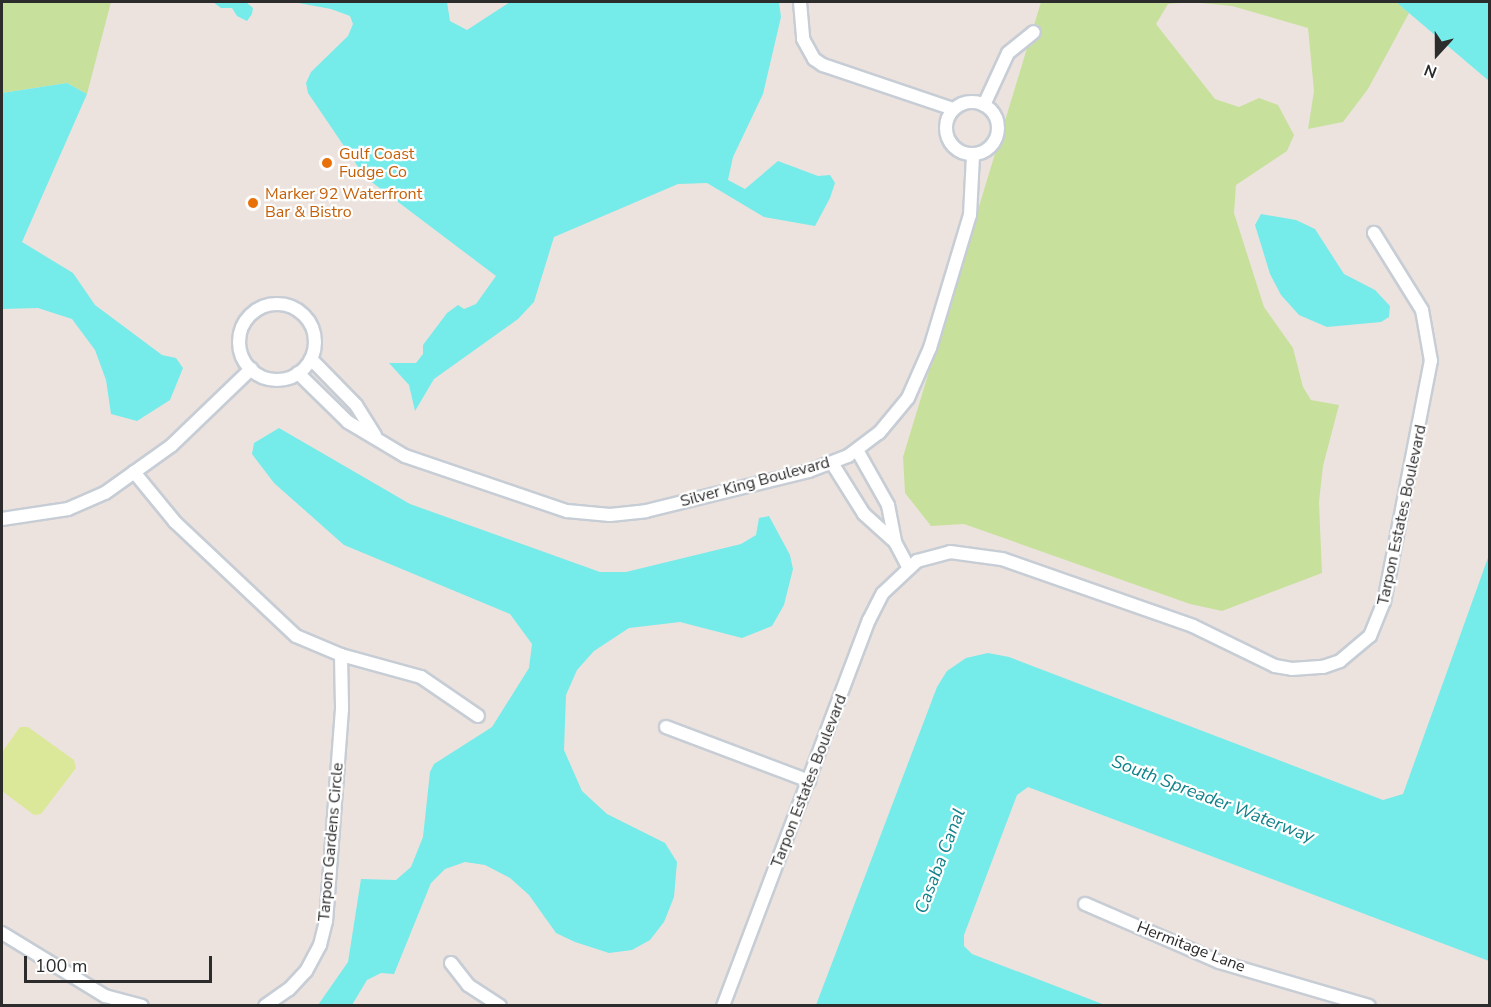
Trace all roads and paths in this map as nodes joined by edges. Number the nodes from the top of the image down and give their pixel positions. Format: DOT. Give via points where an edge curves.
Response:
graph roads {
  1 [pos="800,2"];
  2 [pos="1034,32"];
  3 [pos="984,105"];
  4 [pos="953,109"];
  5 [pos="973,155"];
  6 [pos="1374,233"];
  7 [pos="311,359"];
  8 [pos="250,369"];
  9 [pos="298,373"];
  10 [pos="375,438"];
  11 [pos="857,450"];
  12 [pos="832,463"];
  13 [pos="134,472"];
  14 [pos="2,519"];
  15 [pos="895,542"];
  16 [pos="908,566"];
  17 [pos="341,655"];
  18 [pos="478,716"];
  19 [pos="666,728"];
  20 [pos="809,781"];
  21 [pos="1085,904"];
  22 [pos="2,933"];
  23 [pos="451,963"];
  24 [pos="142,1005"];
  25 [pos="265,1005"];
  26 [pos="500,1005"];
  27 [pos="723,1005"];
  28 [pos="1369,1005"];
  1 -- 4 [label="street" via="803,39 814,59"];
  2 -- 3 [label="street" via="1008,53"];
  3 -- 4 [label="street" via="968,102"];
  3 -- 5 [label="street" via="996,117 998,134 989,149"];
  4 -- 5 [label="street" via="946,134 956,149"];
  5 -- 11 [label="street, Silver King Boulevard" via="970,215 920,373 901,407 879,433"];
  6 -- 16 [label="street, Tarpon Estates Boulevard" via="1422,310 1431,360 1384,602 1370,636 1353,653 1323,668 1275,666 1193,626 1002,559 950,552"];
  7 -- 8 [label="street" via="315,337 306,317 274,303 253,312 240,330 240,351"];
  7 -- 9 [label="street"];
  7 -- 10 [label="street" via="356,405"];
  8 -- 9 [label="street" via="274,380"];
  8 -- 13 [label="street" via="172,445"];
  9 -- 10 [label="street, Silver King Boulevard" via="348,422"];
  10 -- 12 [label="street, Silver King Boulevard" via="421,463 545,506 588,514 646,511"];
  11 -- 12 [label="street, Silver King Boulevard"];
  11 -- 15 [label="street" via="888,505"];
  12 -- 15 [label="street" via="864,514"];
  13 -- 14 [label="street" via="105,493 68,509"];
  13 -- 17 [label="street" via="175,522 296,636"];
  15 -- 16 [label="street"];
  16 -- 20 [label="street, Tarpon Estates Boulevard" via="876,605"];
  17 -- 18 [label="street" via="421,677"];
  17 -- 25 [label="street, Tarpon Gardens Circle" via="342,708 326,921 320,945 306,971 289,989"];
  19 -- 20 [label="street"];
  20 -- 27 [label="street, Tarpon Estates Boulevard"];
  21 -- 28 [label="street, Hermitage Lane" via="1219,962"];
  22 -- 24 [label="street" via="105,996"];
  23 -- 26 [label="street" via="468,986"];
}
